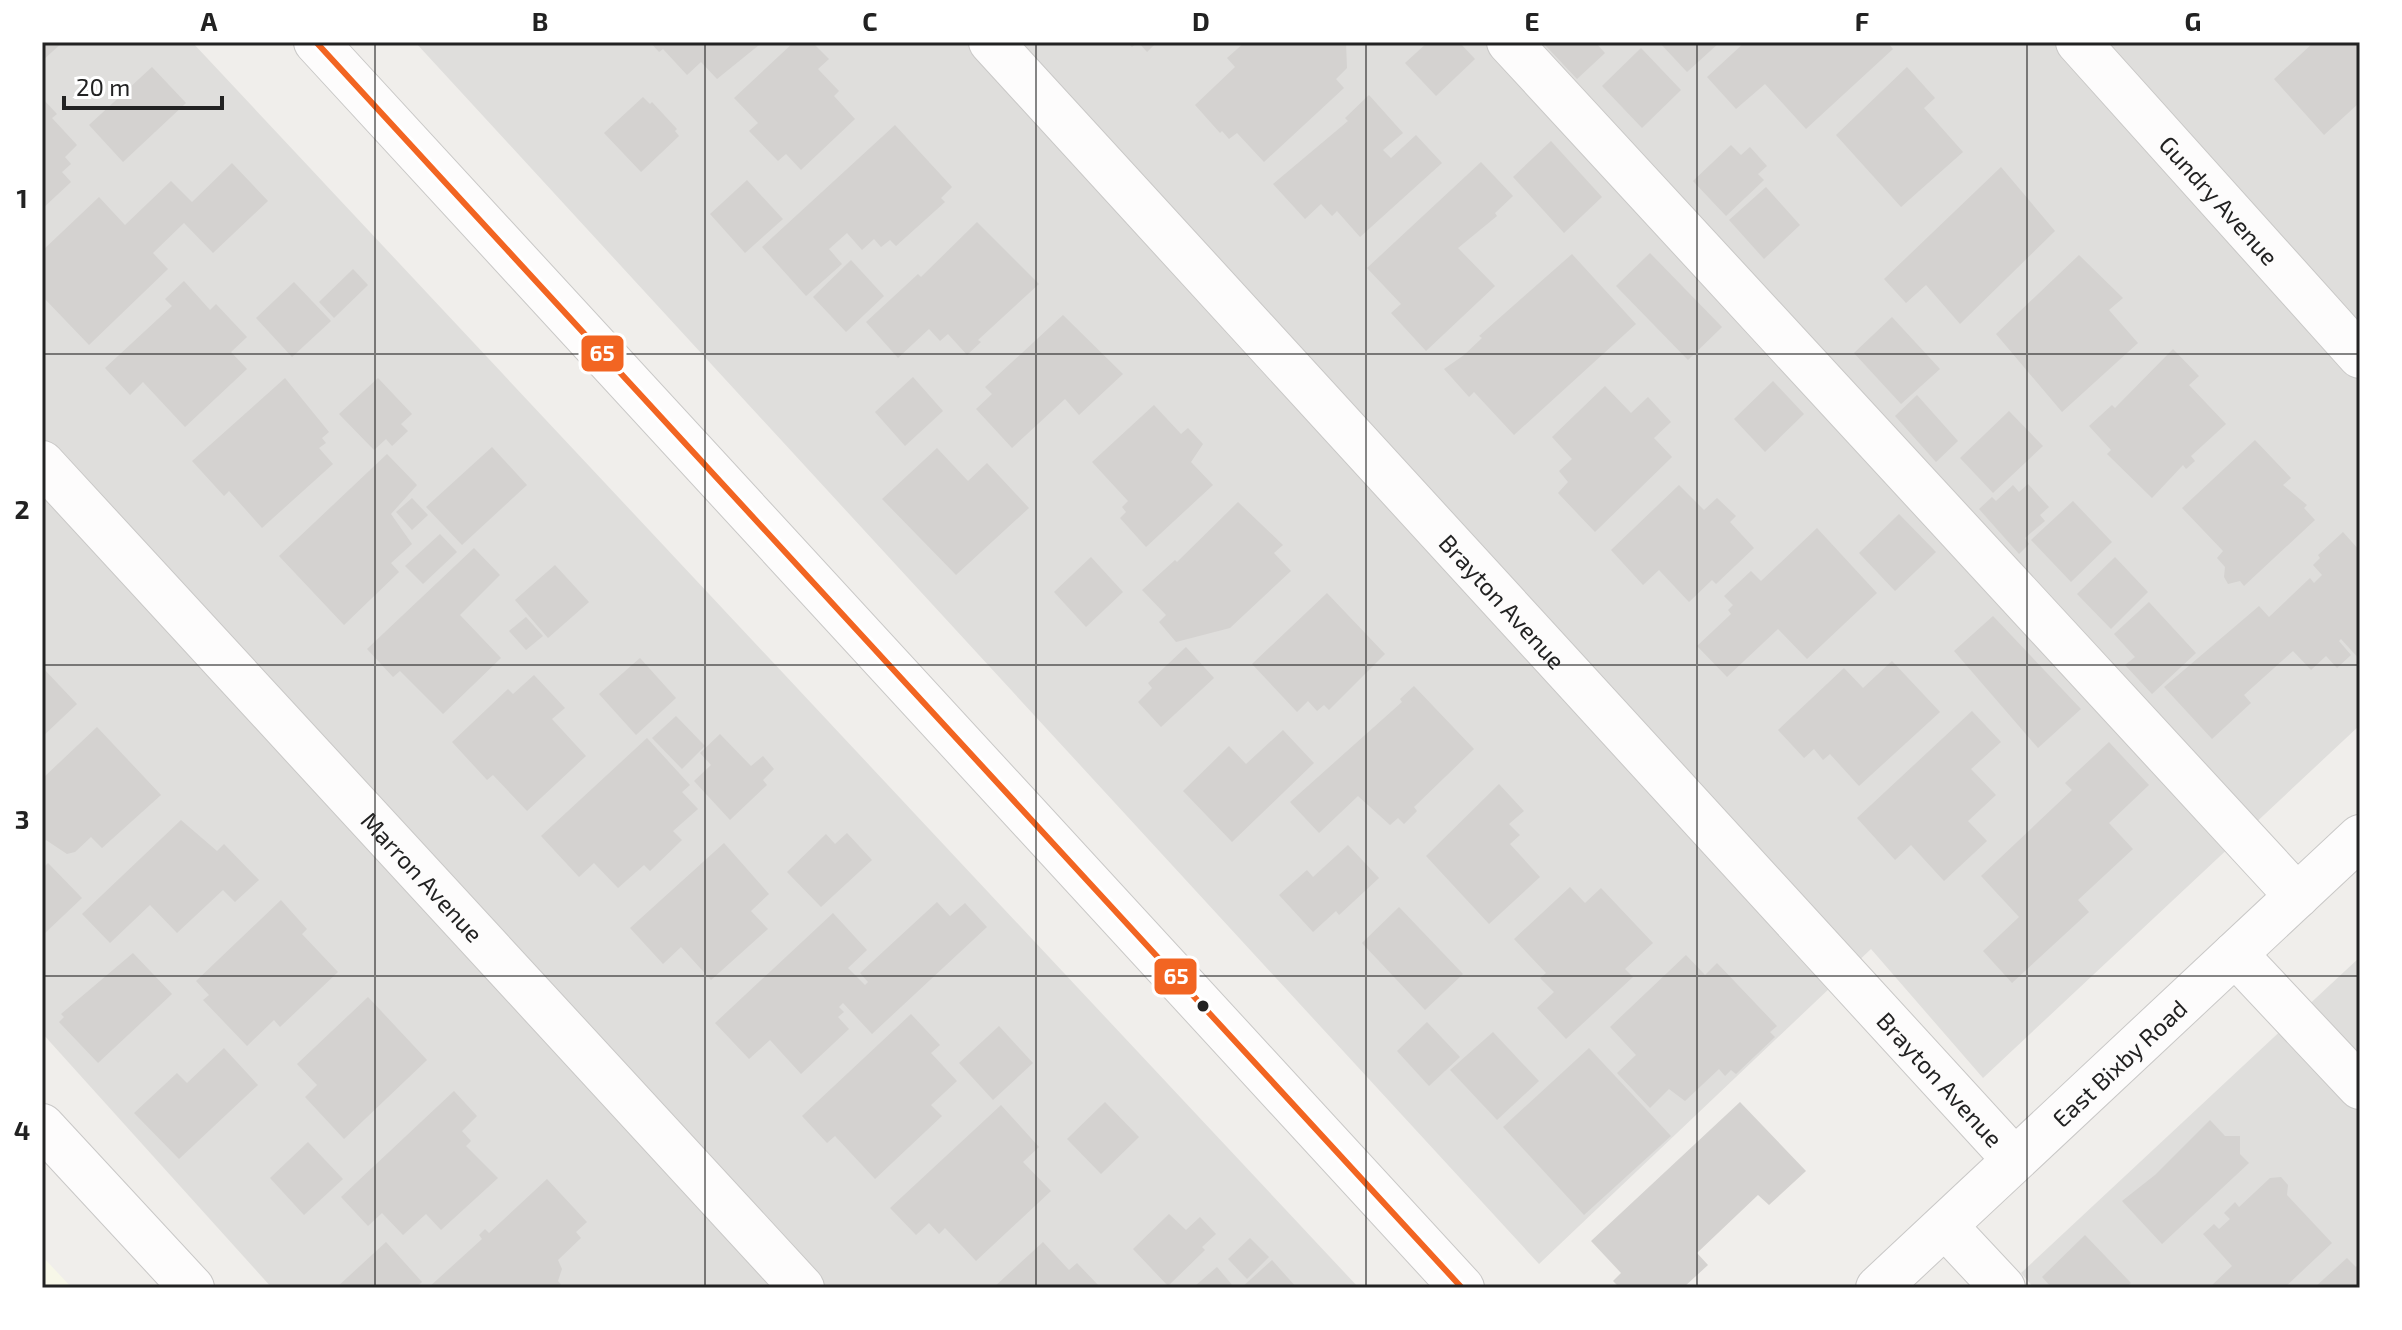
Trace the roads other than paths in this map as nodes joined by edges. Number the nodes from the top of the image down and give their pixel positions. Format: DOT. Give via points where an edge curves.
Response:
graph roads {
  1 [pos="316,42"];
  2 [pos="991,42"];
  3 [pos="1509,42"];
  4 [pos="2078,42"];
  5 [pos="2360,356"];
  6 [pos="42,463"];
  7 [pos="2360,837"];
  8 [pos="2297,896"];
  9 [pos="2235,954"];
  10 [pos="2360,1087"];
  11 [pos="42,1126"];
  12 [pos="2014,1159"];
  13 [pos="1945,1226"];
  14 [pos="192,1288"];
  15 [pos="802,1288"];
  16 [pos="1462,1288"];
  17 [pos="1878,1288"];
  18 [pos="2003,1288"];
  1 -- 16 [label="street"];
  2 -- 12 [label="street, Brayton Avenue"];
  3 -- 8 [label="street"];
  4 -- 5 [label="street, Gundry Avenue"];
  6 -- 15 [label="street, Marron Avenue"];
  7 -- 8 [label="street, East Bixby Road"];
  8 -- 9 [label="street, East Bixby Road"];
  9 -- 10 [label="street"];
  9 -- 12 [label="street, East Bixby Road"];
  11 -- 14 [label="street"];
  12 -- 13 [label="street, East Bixby Road"];
  13 -- 17 [label="street, East Bixby Road"];
  13 -- 18 [label="street"];
}
